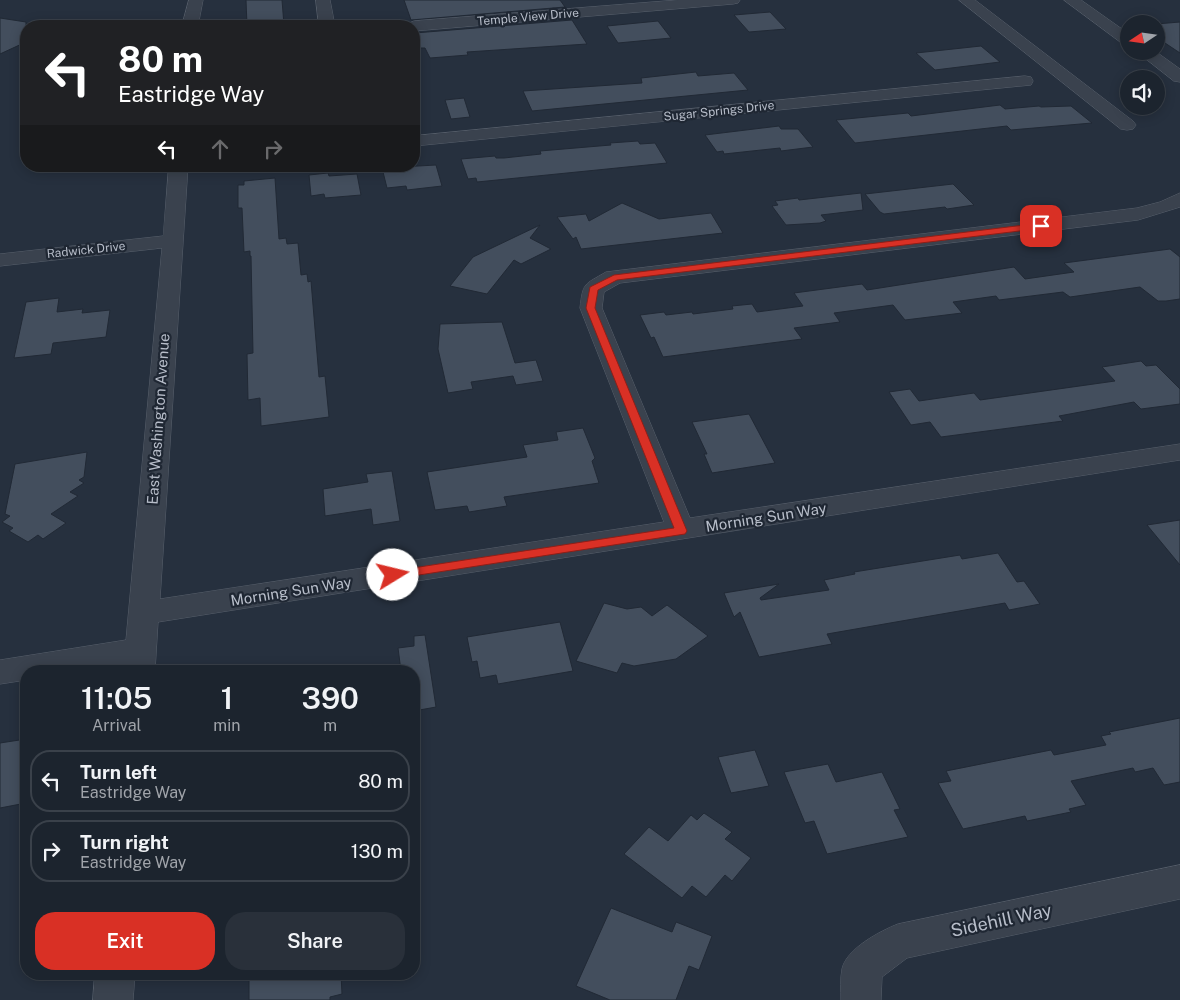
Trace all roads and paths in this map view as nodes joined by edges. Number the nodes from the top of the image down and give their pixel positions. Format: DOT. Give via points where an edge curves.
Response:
graph roads {
  1 [pos="196,0"];
  2 [pos="322,0"];
  3 [pos="733,0"];
  4 [pos="966,0"];
  5 [pos="1071,0"];
  6 [pos="191,20"];
  7 [pos="326,20"];
  8 [pos="420,26"];
  9 [pos="1120,35"];
  10 [pos="1156,60"];
  11 [pos="1180,77"];
  12 [pos="1025,81"];
  13 [pos="1127,125"];
  14 [pos="420,140"];
  15 [pos="178,172"];
  16 [pos="1180,200"];
  17 [pos="172,241"];
  18 [pos="0,260"];
  19 [pos="1180,452"];
  20 [pos="681,531"];
  21 [pos="144,613"];
  22 [pos="140,660"];
  23 [pos="82,665"];
  24 [pos="20,670"];
  25 [pos="0,672"];
  26 [pos="1180,882"];
  27 [pos="115,980"];
  28 [pos="113,1000"];
  29 [pos="861,1000"];
  1 -- 6 [label="street"];
  2 -- 7 [label="street"];
  3 -- 8 [label="street, Temple View Drive"];
  4 -- 13 [label="street"];
  5 -- 9 [label="street"];
  10 -- 11 [label="street"];
  12 -- 14 [label="street, Sugar Springs Drive"];
  15 -- 17 [label="street, East Washington Avenue"];
  16 -- 20 [label="street" via="1138,214 614,277 593,289 591,308"];
  17 -- 18 [label="street, Radwick Drive"];
  17 -- 21 [label="street, East Washington Avenue"];
  19 -- 20 [label="street, Morning Sun Way"];
  20 -- 21 [label="street, Morning Sun Way"];
  21 -- 22 [label="street, East Washington Avenue"];
  22 -- 23 [label="street"];
  24 -- 25 [label="street"];
  26 -- 29 [label="street, Sidehill Way" via="898,942 862,968"];
  27 -- 28 [label="street"];
}
